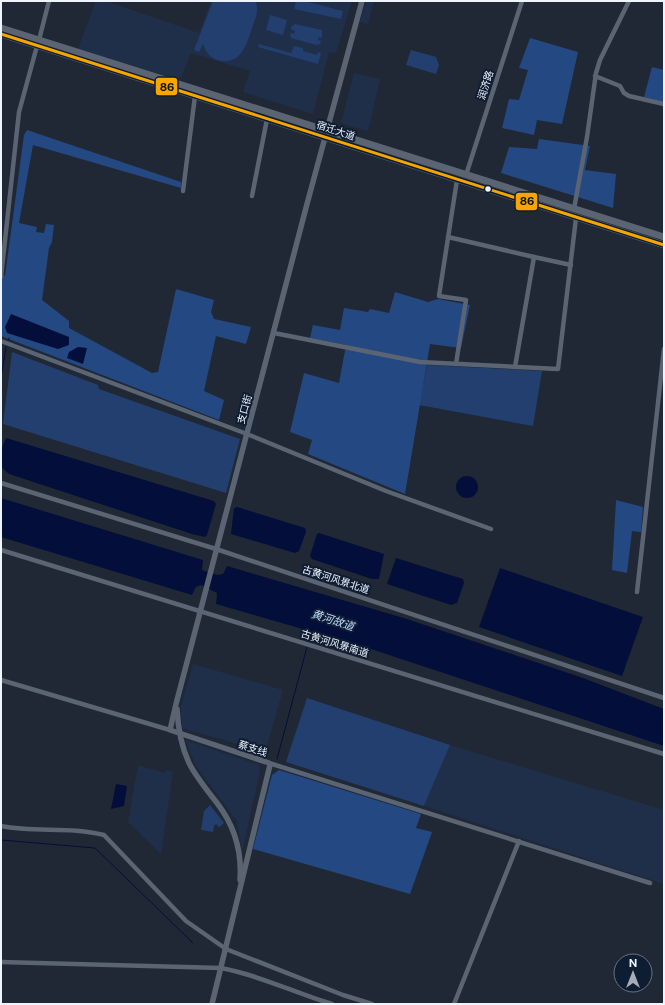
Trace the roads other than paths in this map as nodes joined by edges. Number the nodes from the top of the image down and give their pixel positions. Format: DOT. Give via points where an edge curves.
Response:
graph roads {
  1 [pos="49,1"];
  2 [pos="362,1"];
  3 [pos="522,1"];
  4 [pos="629,1"];
  5 [pos="1,28"];
  6 [pos="1,34"];
  7 [pos="38,43"];
  8 [pos="595,76"];
  9 [pos="196,96"];
  10 [pos="664,104"];
  11 [pos="268,119"];
  12 [pos="325,134"];
  13 [pos="466,175"];
  14 [pos="457,180"];
  15 [pos="183,191"];
  16 [pos="252,196"];
  17 [pos="574,209"];
  18 [pos="576,218"];
  19 [pos="448,237"];
  20 [pos="664,237"];
  21 [pos="664,245"];
  22 [pos="534,257"];
  23 [pos="570,265"];
  24 [pos="1,277"];
  25 [pos="274,333"];
  26 [pos="1,341"];
  27 [pos="664,350"];
  28 [pos="456,364"];
  29 [pos="515,367"];
  30 [pos="662,390"];
  31 [pos="247,434"];
  32 [pos="1,483"];
  33 [pos="491,529"];
  34 [pos="216,549"];
  35 [pos="1,550"];
  36 [pos="637,592"];
  37 [pos="200,611"];
  38 [pos="1,680"];
  39 [pos="177,697"];
  40 [pos="664,698"];
  41 [pos="170,730"];
  42 [pos="180,733"];
  43 [pos="664,754"];
  44 [pos="269,763"];
  45 [pos="1,826"];
  46 [pos="519,842"];
  47 [pos="650,883"];
  48 [pos="239,894"];
  49 [pos="226,949"];
  50 [pos="1,962"];
  51 [pos="221,968"];
  52 [pos="212,1004"];
  53 [pos="332,1004"];
  54 [pos="372,1004"];
  55 [pos="454,1004"];
  1 -- 7 [label="street"];
  2 -- 12 [label="street, 支口街"];
  3 -- 13 [label="street, 润济路"];
  4 -- 8 [label="street" via="600,60"];
  5 -- 7 [label="main road, 宿迁大道"];
  6 -- 7 [label="main road, 宿迁大道"];
  7 -- 9 [label="main road, 宿迁大道"];
  7 -- 12 [label="main road, 宿迁大道"];
  7 -- 24 [label="street" via="19,112"];
  8 -- 10 [label="street" via="620,86 629,96"];
  8 -- 17 [label="street"];
  9 -- 11 [label="main road, 宿迁大道"];
  9 -- 15 [label="street"];
  11 -- 12 [label="main road, 宿迁大道"];
  11 -- 16 [label="street"];
  12 -- 13 [label="main road, 宿迁大道"];
  12 -- 14 [label="main road, 宿迁大道"];
  12 -- 25 [label="street, 支口街"];
  13 -- 17 [label="main road, 宿迁大道"];
  14 -- 18 [label="main road, 宿迁大道"];
  14 -- 19 [label="street"];
  17 -- 20 [label="main road, 宿迁大道"];
  18 -- 21 [label="main road, 宿迁大道"];
  18 -- 23 [label="street"];
  19 -- 22 [label="street"];
  19 -- 28 [label="street" via="439,296 466,300"];
  22 -- 23 [label="street"];
  22 -- 29 [label="street"];
  23 -- 29 [label="street" via="558,370"];
  25 -- 28 [label="street" via="420,362"];
  25 -- 31 [label="street, 支口街"];
  26 -- 31 [label="street"];
  27 -- 30 [label="street"];
  28 -- 29 [label="street"];
  30 -- 36 [label="street"];
  31 -- 33 [label="street" via="386,491"];
  31 -- 34 [label="street, 支口街"];
  32 -- 34 [label="street, 古黄河风景北道"];
  34 -- 37 [label="street, 支口街"];
  34 -- 40 [label="street, 古黄河风景北道"];
  35 -- 37 [label="street, 古黄河风景南道"];
  37 -- 39 [label="street"];
  37 -- 43 [label="street, 古黄河风景南道"];
  38 -- 41 [label="street"];
  39 -- 41 [label="street"];
  39 -- 42 [label="street"];
  41 -- 42 [label="street, 蔡支线"];
  42 -- 44 [label="street, 蔡支线"];
  42 -- 48 [label="street" via="189,763 224,812 232,829 240,858"];
  44 -- 46 [label="street"];
  44 -- 48 [label="street, 蔡支线"];
  45 -- 49 [label="street" via="104,835 186,921"];
  46 -- 47 [label="street"];
  46 -- 55 [label="street"];
  48 -- 49 [label="street, 蔡支线"];
  49 -- 51 [label="street, 蔡支线"];
  49 -- 54 [label="street" via="342,995"];
  50 -- 51 [label="street"];
  51 -- 52 [label="street, 蔡支线"];
  51 -- 53 [label="street" via="240,972"];
}
